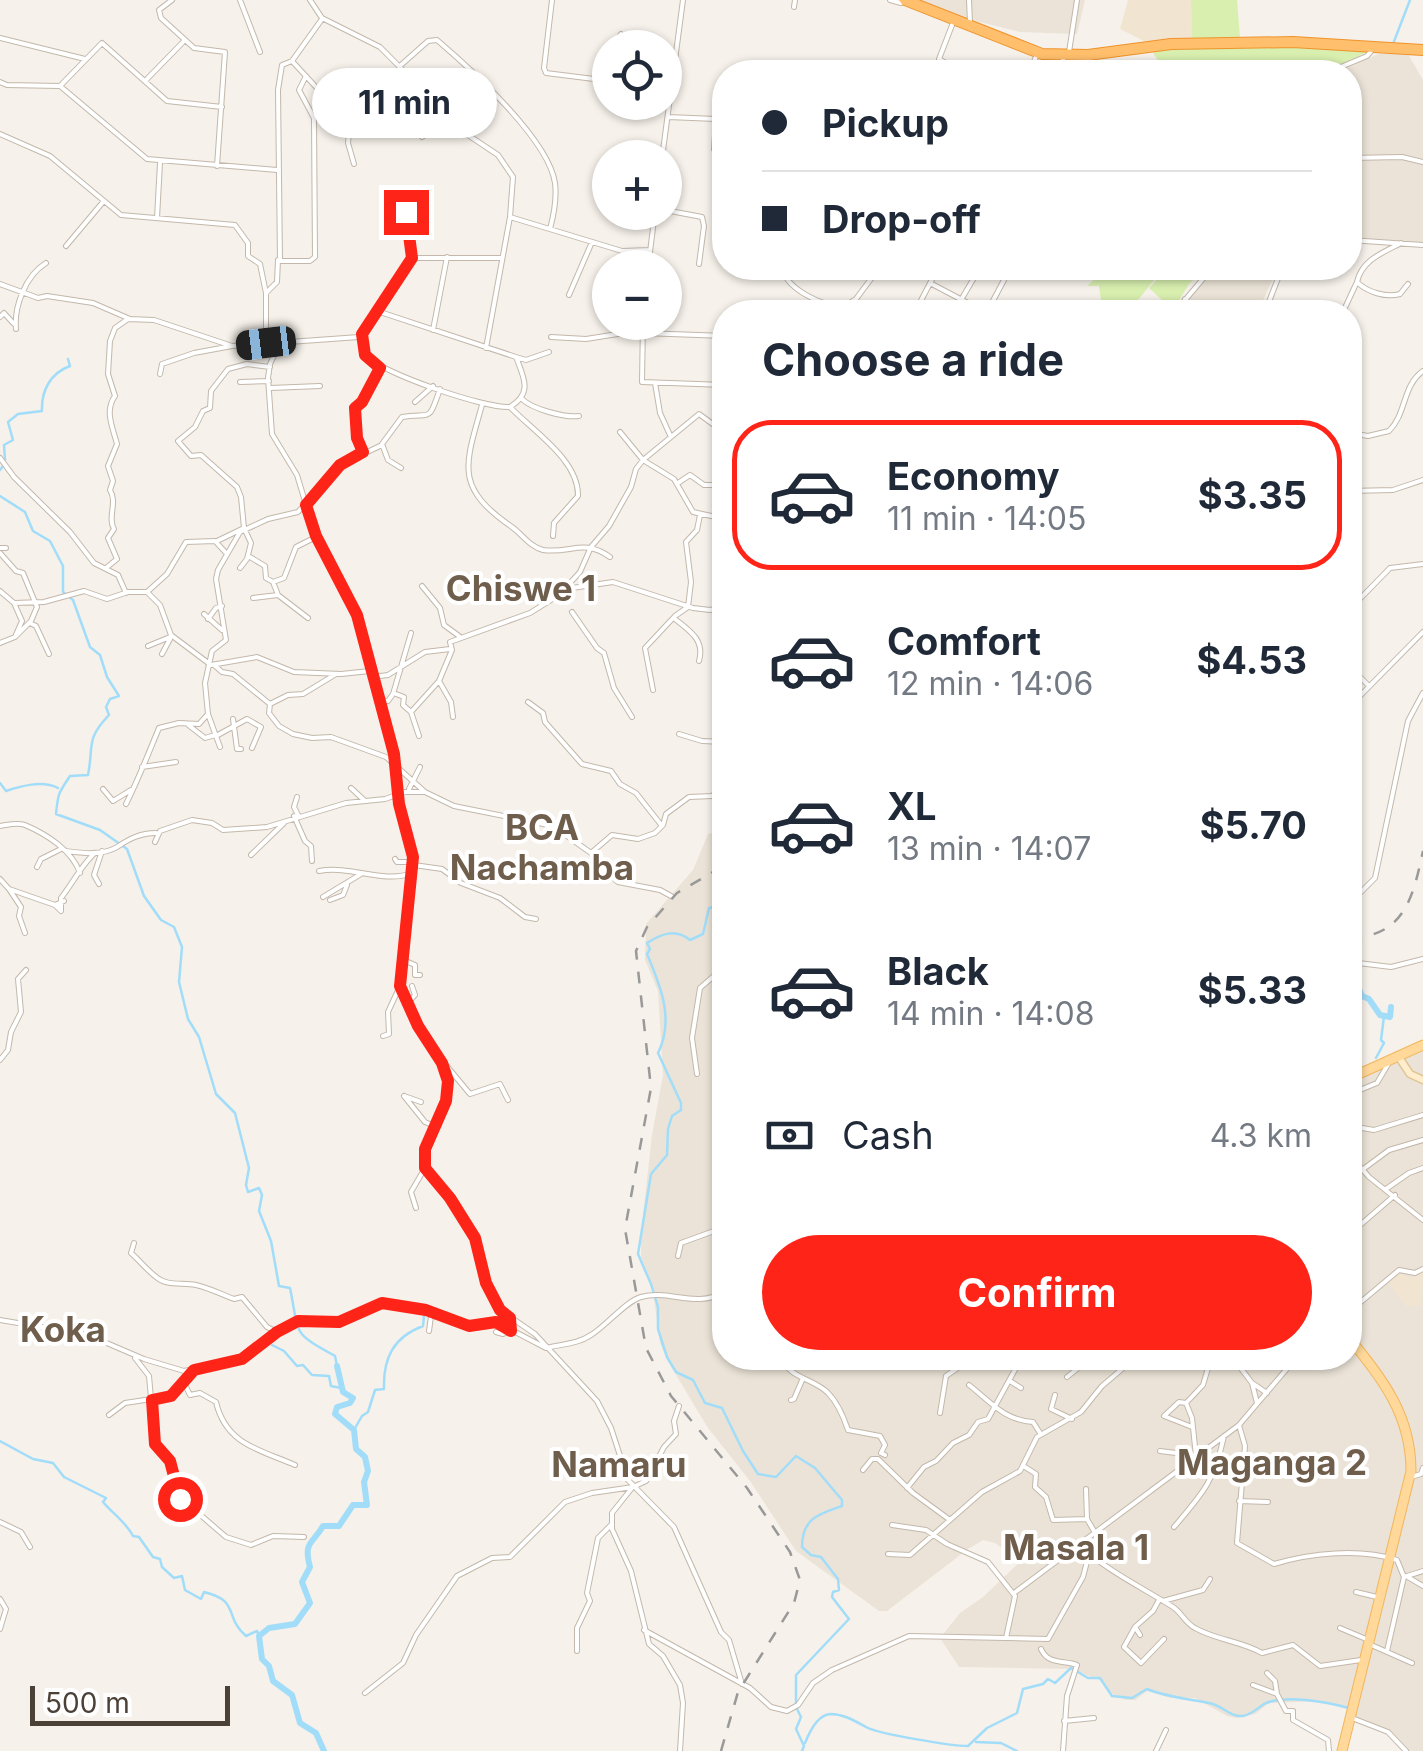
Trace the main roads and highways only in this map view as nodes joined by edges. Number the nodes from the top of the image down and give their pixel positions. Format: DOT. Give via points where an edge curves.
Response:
graph roads {
  1 [pos="905,0"];
  2 [pos="1423,50"];
  3 [pos="1423,1045"];
  4 [pos="1362,1072"];
  5 [pos="1362,1354"];
  6 [pos="1342,1751"];
  1 -- 2 [label="highway" via="1038,54 1299,42"];
  3 -- 4 [label="main road"];
  5 -- 6 [label="main road" via="1397,1402 1411,1477"];
}
